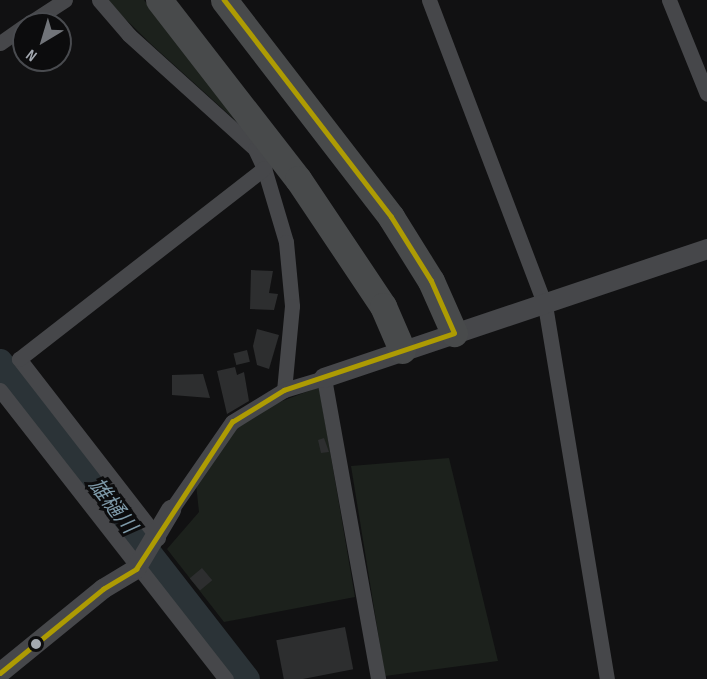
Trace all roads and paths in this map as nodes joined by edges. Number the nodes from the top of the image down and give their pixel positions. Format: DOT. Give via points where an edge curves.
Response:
graph roads {
  1 [pos="64,0"];
  2 [pos="99,0"];
  3 [pos="159,0"];
  4 [pos="224,0"];
  5 [pos="429,0"];
  6 [pos="669,0"];
  7 [pos="46,12"];
  8 [pos="707,94"];
  9 [pos="264,168"];
  10 [pos="707,249"];
  11 [pos="545,305"];
  12 [pos="454,333"];
  13 [pos="402,350"];
  14 [pos="324,378"];
  15 [pos="0,390"];
  16 [pos="284,390"];
  17 [pos="171,510"];
  18 [pos="157,541"];
  19 [pos="139,566"];
  20 [pos="0,673"];
  21 [pos="226,679"];
  22 [pos="378,679"];
  23 [pos="607,679"];
  1 -- 7 [label="street"];
  2 -- 9 [label="street" via="129,35 247,141"];
  3 -- 13 [label="highway" via="305,188 383,306"];
  4 -- 12 [label="highway" via="391,217 432,281"];
  5 -- 11 [label="street"];
  6 -- 8 [label="street"];
  9 -- 16 [label="street" via="286,242 292,306"];
  9 -- 18 [label="street" via="19,359"];
  10 -- 11 [label="street"];
  11 -- 12 [label="street"];
  11 -- 23 [label="street"];
  12 -- 13 [label="street"];
  13 -- 14 [label="street"];
  14 -- 16 [label="street"];
  14 -- 22 [label="street"];
  15 -- 19 [label="street"];
  16 -- 17 [label="street" via="232,422"];
  17 -- 18 [label="street"];
  18 -- 19 [label="street"];
  19 -- 20 [label="street" via="103,589"];
  19 -- 21 [label="street"];
}
